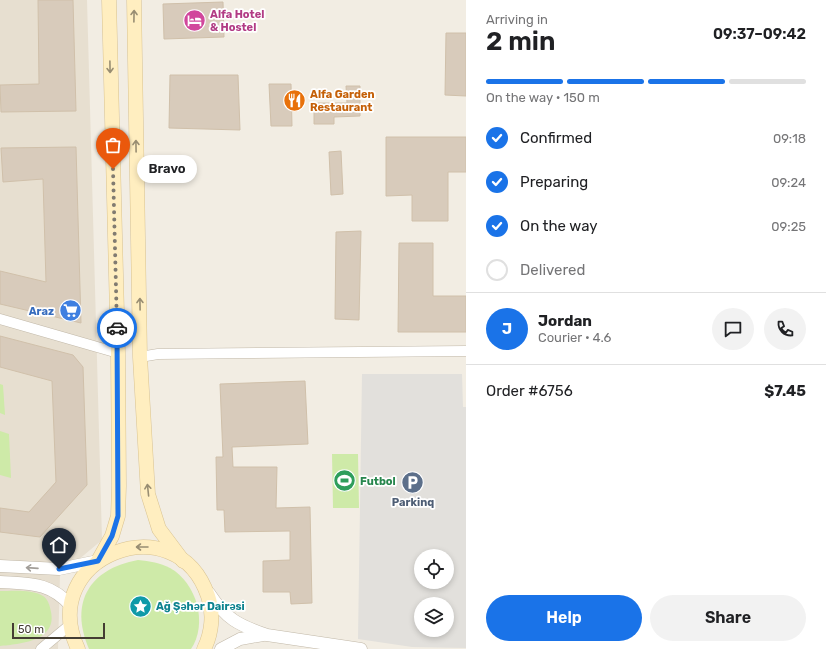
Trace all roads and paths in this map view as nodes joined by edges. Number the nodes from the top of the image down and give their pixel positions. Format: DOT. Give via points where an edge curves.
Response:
graph roads {
  1 [pos="109,0"];
  2 [pos="134,0"];
  3 [pos="0,319"];
  4 [pos="466,351"];
  5 [pos="118,353"];
  6 [pos="140,357"];
  7 [pos="98,561"];
  8 [pos="183,561"];
  9 [pos="0,566"];
  10 [pos="0,582"];
  11 [pos="206,589"];
  12 [pos="71,606"];
  13 [pos="71,624"];
  14 [pos="267,635"];
  15 [pos="41,649"];
  16 [pos="78,649"];
  17 [pos="204,649"];
  18 [pos="221,649"];
  19 [pos="361,649"];
  1 -- 5 [label="main road, one-way"];
  6 -- 2 [label="main road, one-way"];
  3 -- 5 [label="street"];
  4 -- 6 [label="street" via="158,354"];
  5 -- 7 [label="main road" via="118,516 112,536"];
  8 -- 6 [label="main road, one-way" via="159,529 148,494"];
  8 -- 7 [label="main road, one-way" via="163,550 141,546 118,550"];
  7 -- 9 [label="street, one-way" via="59,569"];
  7 -- 12 [label="main road" via="77,586"];
  8 -- 11 [label="main road"];
  10 -- 12 [label="street" via="45,587 62,596"];
  11 -- 14 [label="street" via="231,620"];
  11 -- 17 [label="main road" via="210,601 211,625"];
  12 -- 13 [label="main road"];
  13 -- 15 [label="street"];
  13 -- 16 [label="main road"];
  14 -- 18 [label="street" via="240,639"];
  14 -- 19 [label="street"];
}
